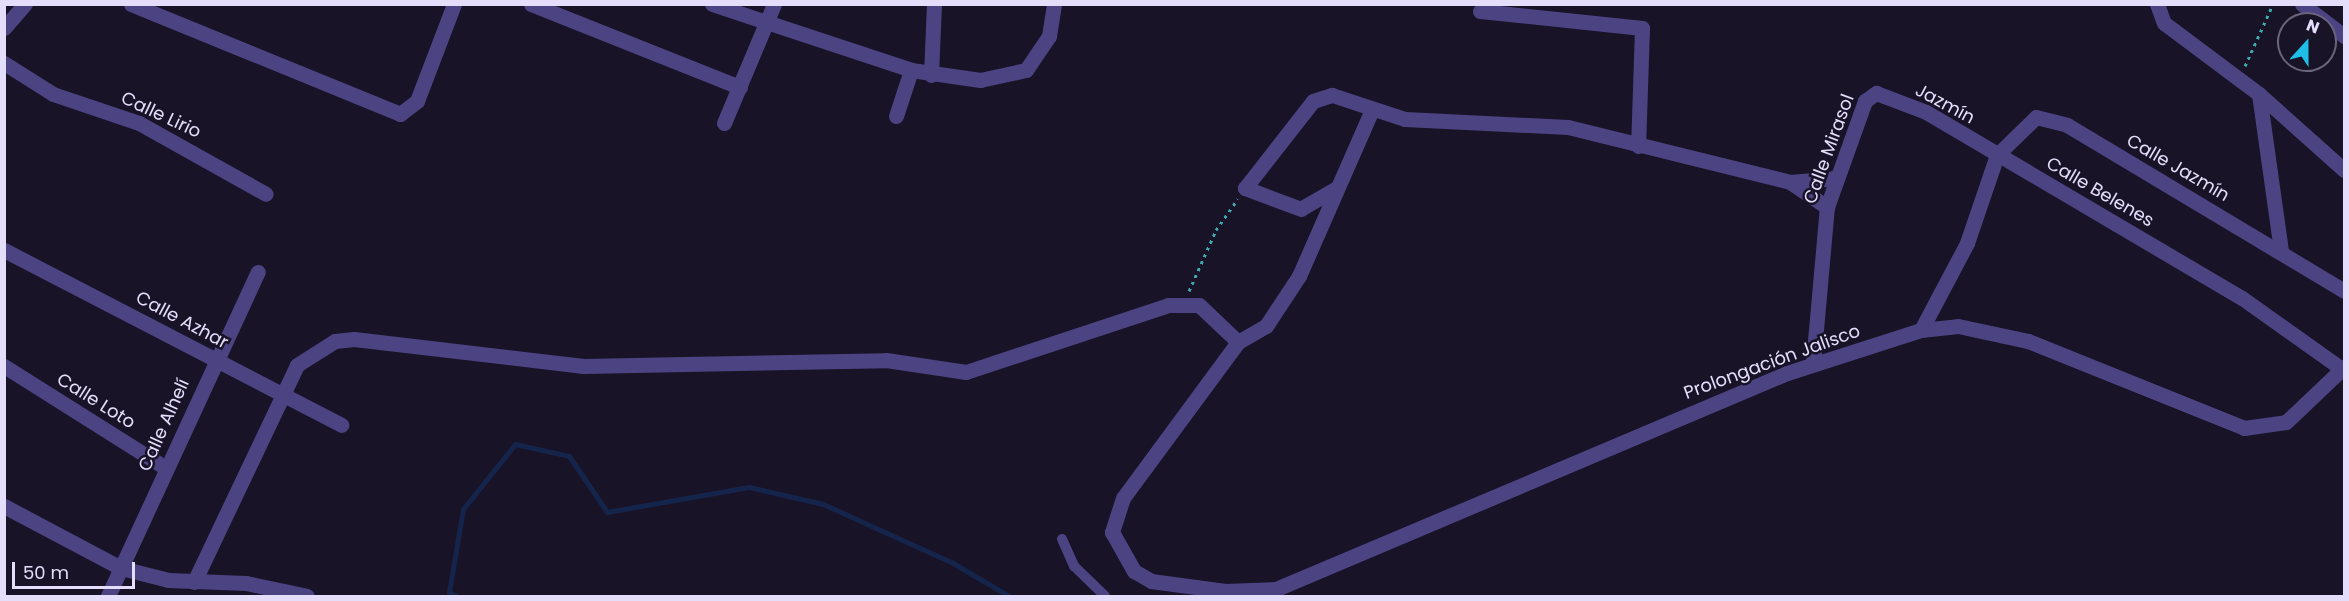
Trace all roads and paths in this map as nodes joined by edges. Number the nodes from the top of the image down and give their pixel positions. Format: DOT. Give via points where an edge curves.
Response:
graph roads {
  1 [pos="25,4"];
  2 [pos="131,4"];
  3 [pos="454,4"];
  4 [pos="531,4"];
  5 [pos="712,4"];
  6 [pos="774,4"];
  7 [pos="934,4"];
  8 [pos="1054,4"];
  9 [pos="2273,4"];
  10 [pos="2302,4"];
  11 [pos="1480,11"];
  12 [pos="2157,11"];
  13 [pos="766,26"];
  14 [pos="4,28"];
  15 [pos="2344,36"];
  16 [pos="4,63"];
  17 [pos="911,70"];
  18 [pos="931,75"];
  19 [pos="2239,79"];
  20 [pos="740,87"];
  21 [pos="1872,93"];
  22 [pos="2259,94"];
  23 [pos="1372,110"];
  24 [pos="896,116"];
  25 [pos="724,123"];
  26 [pos="1638,146"];
  27 [pos="1997,155"];
  28 [pos="2344,170"];
  29 [pos="1837,178"];
  30 [pos="1790,182"];
  31 [pos="1245,188"];
  32 [pos="1335,189"];
  33 [pos="267,194"];
  34 [pos="1827,207"];
  35 [pos="4,250"];
  36 [pos="2281,250"];
  37 [pos="258,272"];
  38 [pos="2344,291"];
  39 [pos="1185,302"];
  40 [pos="1921,330"];
  41 [pos="1238,342"];
  42 [pos="214,359"];
  43 [pos="1813,363"];
  44 [pos="4,366"];
  45 [pos="2343,368"];
  46 [pos="282,391"];
  47 [pos="341,425"];
  48 [pos="166,468"];
  49 [pos="4,506"];
  50 [pos="1062,539"];
  51 [pos="121,568"];
  52 [pos="194,582"];
  53 [pos="108,597"];
  54 [pos="308,597"];
  55 [pos="1105,597"];
  1 -- 14 [label="street"];
  2 -- 3 [label="street" via="392,112 407,112 417,101"];
  4 -- 20 [label="street"];
  5 -- 13 [label="street"];
  6 -- 13 [label="street"];
  7 -- 18 [label="street"];
  8 -- 18 [label="street" via="1042,54 1026,70 980,80"];
  9 -- 19 [label="path"];
  10 -- 15 [label="street"];
  11 -- 26 [label="street" via="1642,28"];
  12 -- 19 [label="street"];
  13 -- 17 [label="street"];
  13 -- 20 [label="street"];
  16 -- 33 [label="street, Calle Lirio" via="53,94 139,123"];
  17 -- 18 [label="street"];
  17 -- 24 [label="street"];
  19 -- 22 [label="street"];
  20 -- 25 [label="street"];
  21 -- 27 [label="street, Jazmín" via="1926,112"];
  21 -- 29 [label="street, Calle Mirasol"];
  22 -- 28 [label="street"];
  22 -- 36 [label="street" via="2273,164"];
  23 -- 26 [label="street" via="1426,122 1449,118 1568,127"];
  23 -- 31 [label="street" via="1332,95 1313,101"];
  23 -- 32 [label="street"];
  26 -- 30 [label="street"];
  27 -- 36 [label="street, Calle Jazmín" via="2026,122 2047,116"];
  27 -- 40 [label="street" via="1967,243"];
  27 -- 45 [label="street, Calle Belenes" via="2242,298"];
  29 -- 30 [label="street"];
  29 -- 34 [label="street, Calle Mirasol"];
  30 -- 34 [label="street"];
  31 -- 32 [label="street" via="1301,209"];
  31 -- 39 [label="path" via="1216,230"];
  32 -- 41 [label="street" via="1299,276 1266,326"];
  34 -- 43 [label="street, Calle Mirasol"];
  35 -- 42 [label="street, Calle Azhar"];
  36 -- 38 [label="street, Calle Jazmín"];
  37 -- 42 [label="street, Calle Alhelí"];
  39 -- 41 [label="street" via="1214,316"];
  39 -- 46 [label="street" via="966,372 885,360 583,366 354,339 335,341 310,356"];
  40 -- 43 [label="street, Prolongación Jalisco"];
  40 -- 45 [label="street, Prolongación Jalisco" via="1958,326 2028,341 2244,428 2286,422"];
  41 -- 43 [label="street, Prolongación Jalisco" via="1123,498 1112,532 1134,571 1151,581 1225,591 1276,589"];
  42 -- 46 [label="street, Calle Azhar"];
  42 -- 48 [label="street, Calle Alhelí"];
  44 -- 48 [label="street, Calle Loto"];
  46 -- 47 [label="street, Calle Azhar"];
  46 -- 52 [label="street"];
  48 -- 51 [label="street, Calle Alhelí"];
  49 -- 51 [label="street"];
  50 -- 55 [label="lane" via="1074,566"];
  51 -- 52 [label="street"];
  51 -- 53 [label="street, Calle Alhelí"];
  52 -- 54 [label="street" via="246,583"];
}
